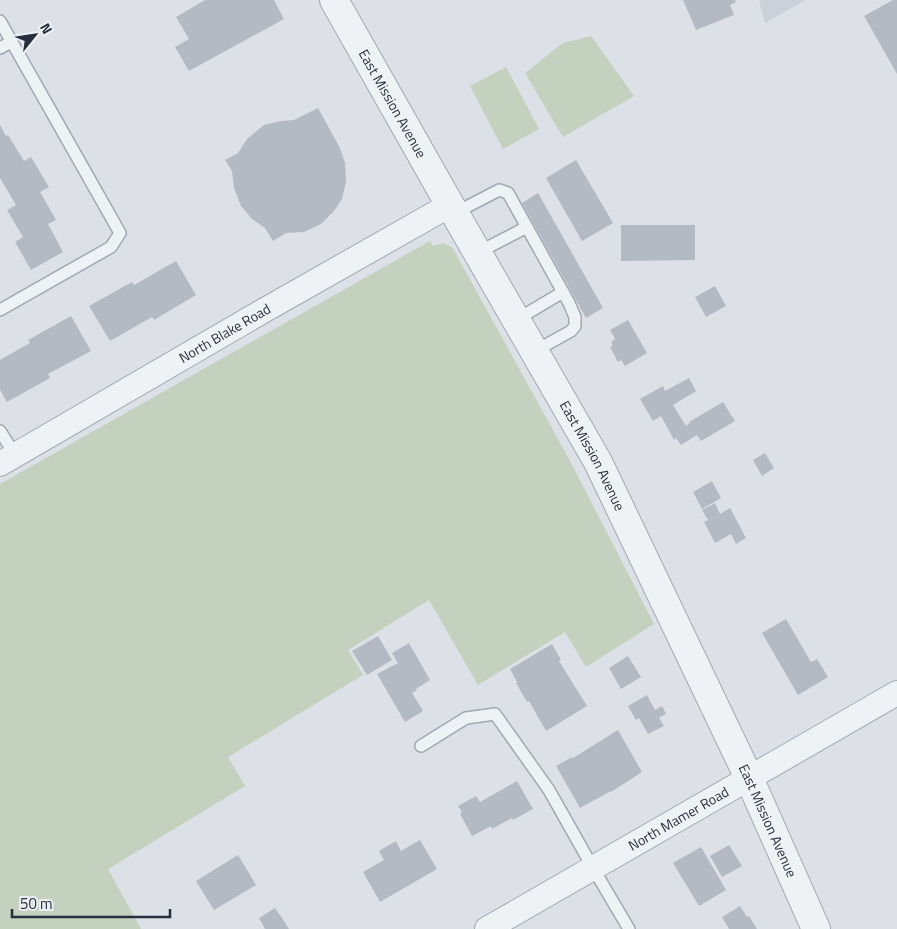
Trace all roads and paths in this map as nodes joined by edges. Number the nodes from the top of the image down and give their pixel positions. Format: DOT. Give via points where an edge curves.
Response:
graph roads {
  1 [pos="334,0"];
  2 [pos="0,21"];
  3 [pos="11,42"];
  4 [pos="0,48"];
  5 [pos="452,209"];
  6 [pos="527,227"];
  7 [pos="477,253"];
  8 [pos="563,292"];
  9 [pos="0,310"];
  10 [pos="516,320"];
  11 [pos="534,352"];
  12 [pos="0,431"];
  13 [pos="7,459"];
  14 [pos="897,693"];
  15 [pos="421,746"];
  16 [pos="749,778"];
  17 [pos="592,868"];
  18 [pos="487,929"];
  19 [pos="630,929"];
  20 [pos="816,929"];
  1 -- 5 [label="street, East Mission Avenue"];
  2 -- 3 [label="lane"];
  3 -- 4 [label="lane"];
  3 -- 9 [label="lane" via="120,233 110,247"];
  5 -- 6 [label="lane" via="499,190 508,193"];
  5 -- 7 [label="street, East Mission Avenue"];
  5 -- 13 [label="street, North Blake Road" via="254,316"];
  6 -- 7 [label="lane"];
  6 -- 8 [label="lane"];
  7 -- 10 [label="street, East Mission Avenue"];
  8 -- 10 [label="lane"];
  8 -- 11 [label="lane" via="575,317 575,326"];
  10 -- 11 [label="street, East Mission Avenue"];
  11 -- 16 [label="street, East Mission Avenue" via="598,462"];
  12 -- 13 [label="lane"];
  14 -- 16 [label="street, North Mamer Road"];
  15 -- 17 [label="lane" via="466,718 495,714 549,790"];
  16 -- 17 [label="street, North Mamer Road"];
  16 -- 20 [label="street, East Mission Avenue"];
  17 -- 18 [label="street, North Mamer Road"];
  17 -- 19 [label="lane"];
}
